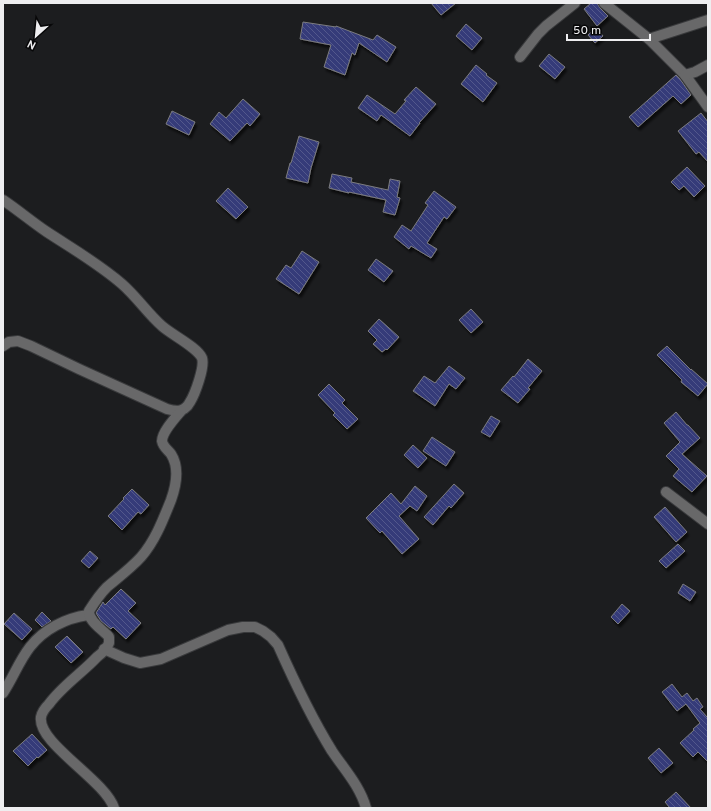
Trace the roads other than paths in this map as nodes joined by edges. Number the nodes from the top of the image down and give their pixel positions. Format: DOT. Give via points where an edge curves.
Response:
graph roads {
  1 [pos="575,3"];
  2 [pos="604,3"];
  3 [pos="708,20"];
  4 [pos="648,39"];
  5 [pos="520,57"];
  6 [pos="708,65"];
  7 [pos="685,75"];
  8 [pos="708,107"];
  9 [pos="3,200"];
  10 [pos="3,346"];
  11 [pos="181,411"];
  12 [pos="666,492"];
  13 [pos="708,524"];
  14 [pos="88,615"];
  15 [pos="104,649"];
  16 [pos="3,693"];
  17 [pos="114,808"];
  18 [pos="366,808"];
  1 -- 5 [label="street" via="542,30"];
  2 -- 4 [label="street"];
  3 -- 4 [label="street"];
  4 -- 7 [label="street"];
  6 -- 7 [label="street"];
  7 -- 8 [label="street"];
  9 -- 11 [label="street" via="109,273 124,285 162,327 201,356 202,369 195,392 187,407"];
  10 -- 11 [label="street" via="18,341 167,409"];
  11 -- 14 [label="street" via="162,441 177,468 176,482 164,518 142,556 106,588"];
  12 -- 13 [label="street"];
  14 -- 15 [label="street" via="109,637 109,643"];
  14 -- 16 [label="street" via="57,624 40,636 30,646"];
  15 -- 17 [label="street" via="52,699 43,711 41,720 50,738 106,793"];
  15 -- 18 [label="street" via="140,662 161,659 228,630 255,627 263,631 278,645 310,713 358,788"];
}
